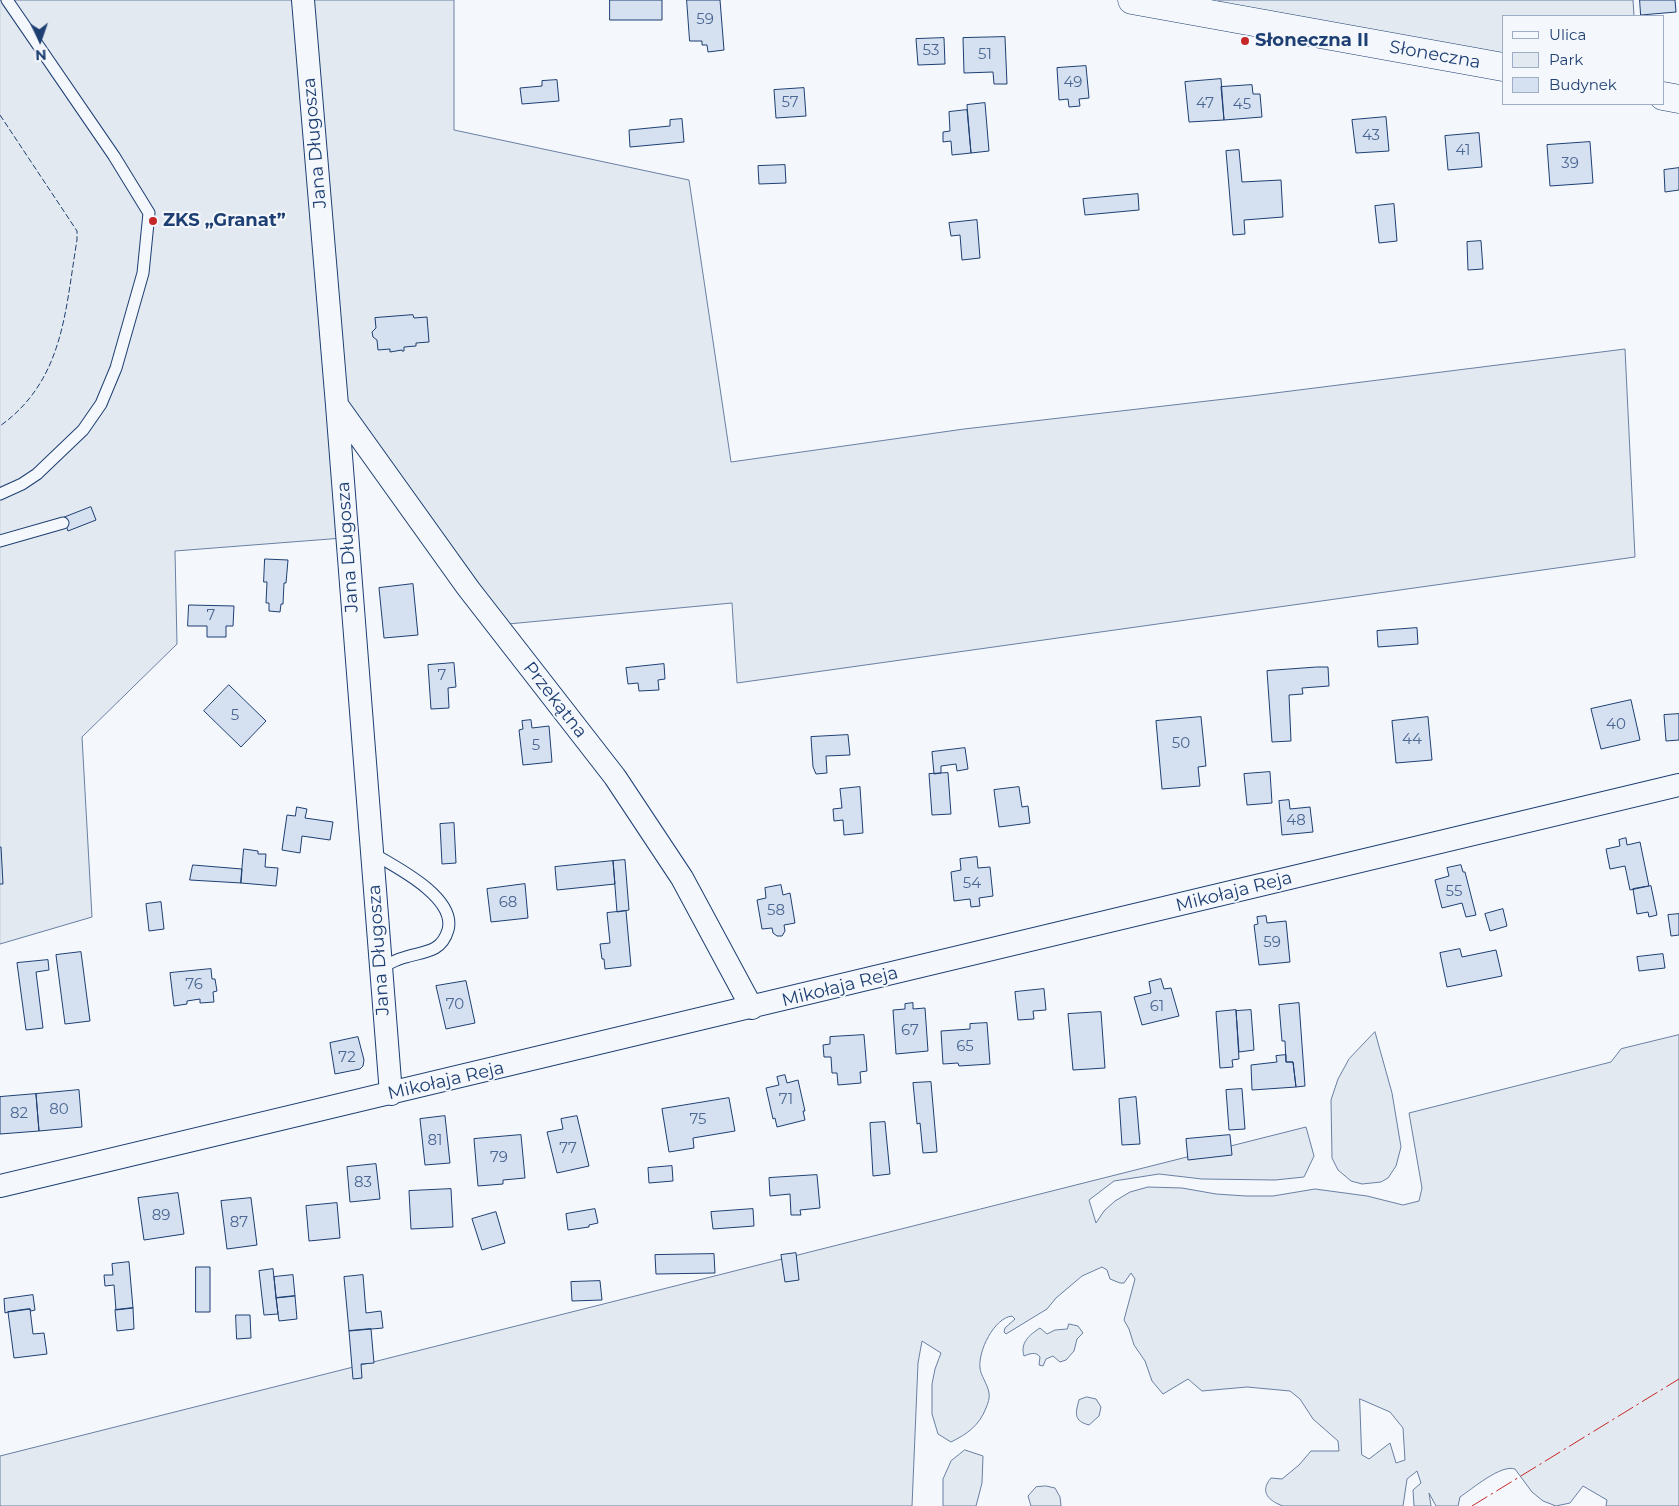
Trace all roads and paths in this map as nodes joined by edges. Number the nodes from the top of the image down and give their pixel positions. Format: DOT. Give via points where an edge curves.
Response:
graph roads {
  1 [pos="7,0"];
  2 [pos="302,0"];
  3 [pos="1132,0"];
  4 [pos="1502,67"];
  5 [pos="1664,96"];
  6 [pos="1679,99"];
  7 [pos="337,405"];
  8 [pos="0,494"];
  9 [pos="63,523"];
  10 [pos="0,541"];
  11 [pos="1679,785"];
  12 [pos="372,853"];
  13 [pos="381,967"];
  14 [pos="752,1008"];
  15 [pos="391,1094"];
  16 [pos="0,1186"];
  1 -- 8 [label="lane" via="149,213 143,273 116,368 101,404 84,430 37,474"];
  2 -- 7 [label="street, Jana Długosza"];
  3 -- 4 [label="street, Słoneczna"];
  5 -- 6 [label="street"];
  7 -- 12 [label="street, Jana Długosza"];
  7 -- 14 [label="street, Przekątna" via="468,588 615,777 682,878"];
  9 -- 10 [label="lane"];
  11 -- 14 [label="street, Mikołaja Reja"];
  12 -- 13 [label="street, Jana Długosza"];
  12 -- 13 [label="lane" via="434,895 445,910 449,925 446,938 436,948"];
  13 -- 15 [label="street, Jana Długosza"];
  14 -- 15 [label="street, Mikołaja Reja"];
  15 -- 16 [label="street, Mikołaja Reja"];
}
